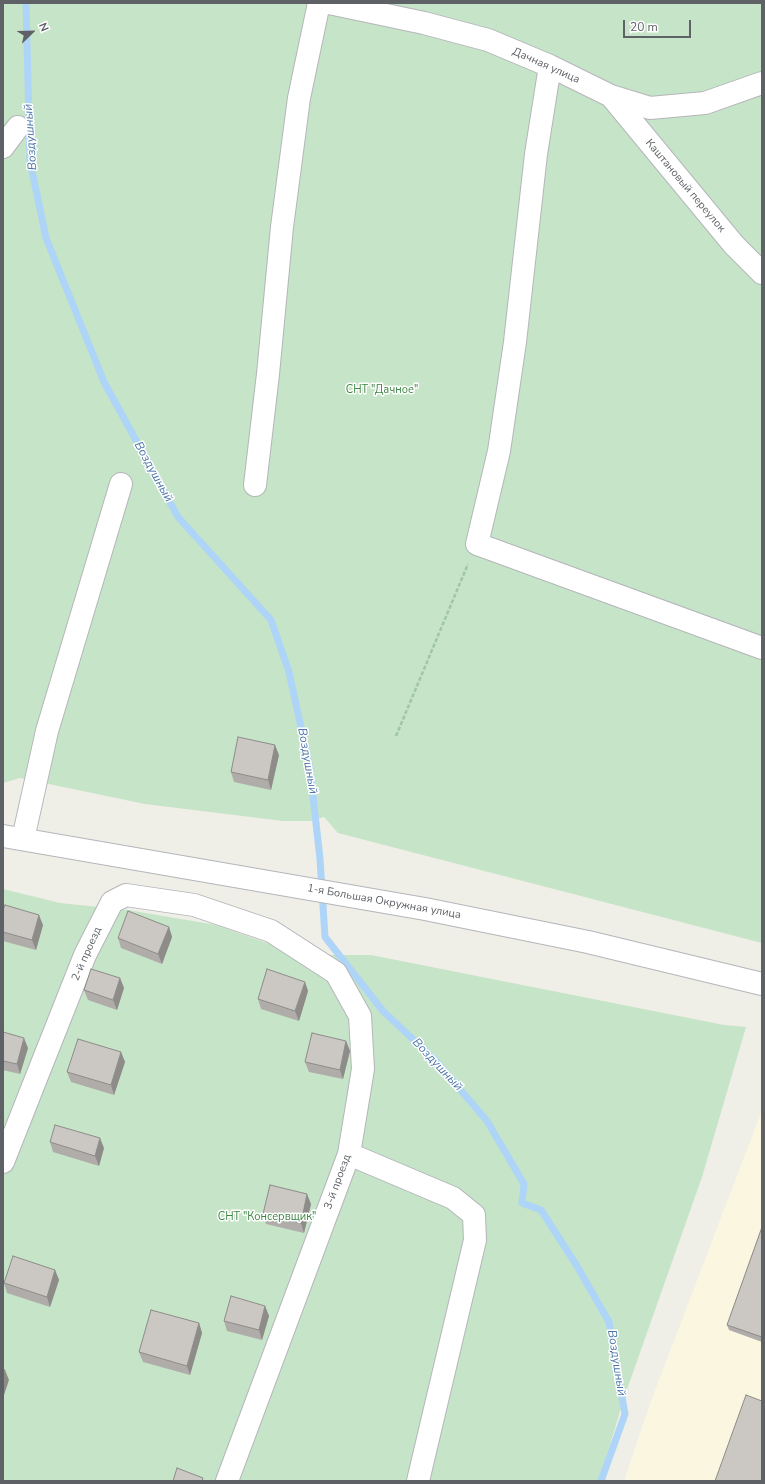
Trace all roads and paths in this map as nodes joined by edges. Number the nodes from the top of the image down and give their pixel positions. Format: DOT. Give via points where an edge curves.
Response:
graph roads {
  1 [pos="319,3"];
  2 [pos="328,3"];
  3 [pos="550,66"];
  4 [pos="762,83"];
  5 [pos="611,96"];
  6 [pos="18,127"];
  7 [pos="3,147"];
  8 [pos="762,273"];
  9 [pos="121,484"];
  10 [pos="255,485"];
  11 [pos="476,544"];
  12 [pos="762,648"];
  13 [pos="396,736"];
  14 [pos="13,838"];
  15 [pos="271,932"];
  16 [pos="762,984"];
  17 [pos="349,1154"];
  18 [pos="3,1162"];
  19 [pos="227,1481"];
  20 [pos="418,1481"];
  1 -- 10 [label="street" via="299,98 282,219"];
  2 -- 3 [label="street, Дачная улица" via="424,23 488,40"];
  3 -- 5 [label="street, Дачная улица"];
  3 -- 11 [label="street" via="536,154 515,342 499,451"];
  4 -- 5 [label="street, Дачная улица" via="705,103 650,108"];
  5 -- 8 [label="street, Каштановый переулок" via="734,245"];
  6 -- 7 [label="street"];
  9 -- 14 [label="street"];
  11 -- 12 [label="street"];
  11 -- 13 [label="path"];
  14 -- 16 [label="street, 1-я Большая Окружная улица" via="425,909 588,942"];
  15 -- 17 [label="street, 3-й проезд" via="336,973 360,1016 363,1068"];
  15 -- 18 [label="street, 2-й проезд" via="194,905 126,895 112,902 85,955"];
  17 -- 19 [label="street, 3-й проезд"];
  17 -- 20 [label="street" via="453,1198 474,1215 475,1240"];
}
